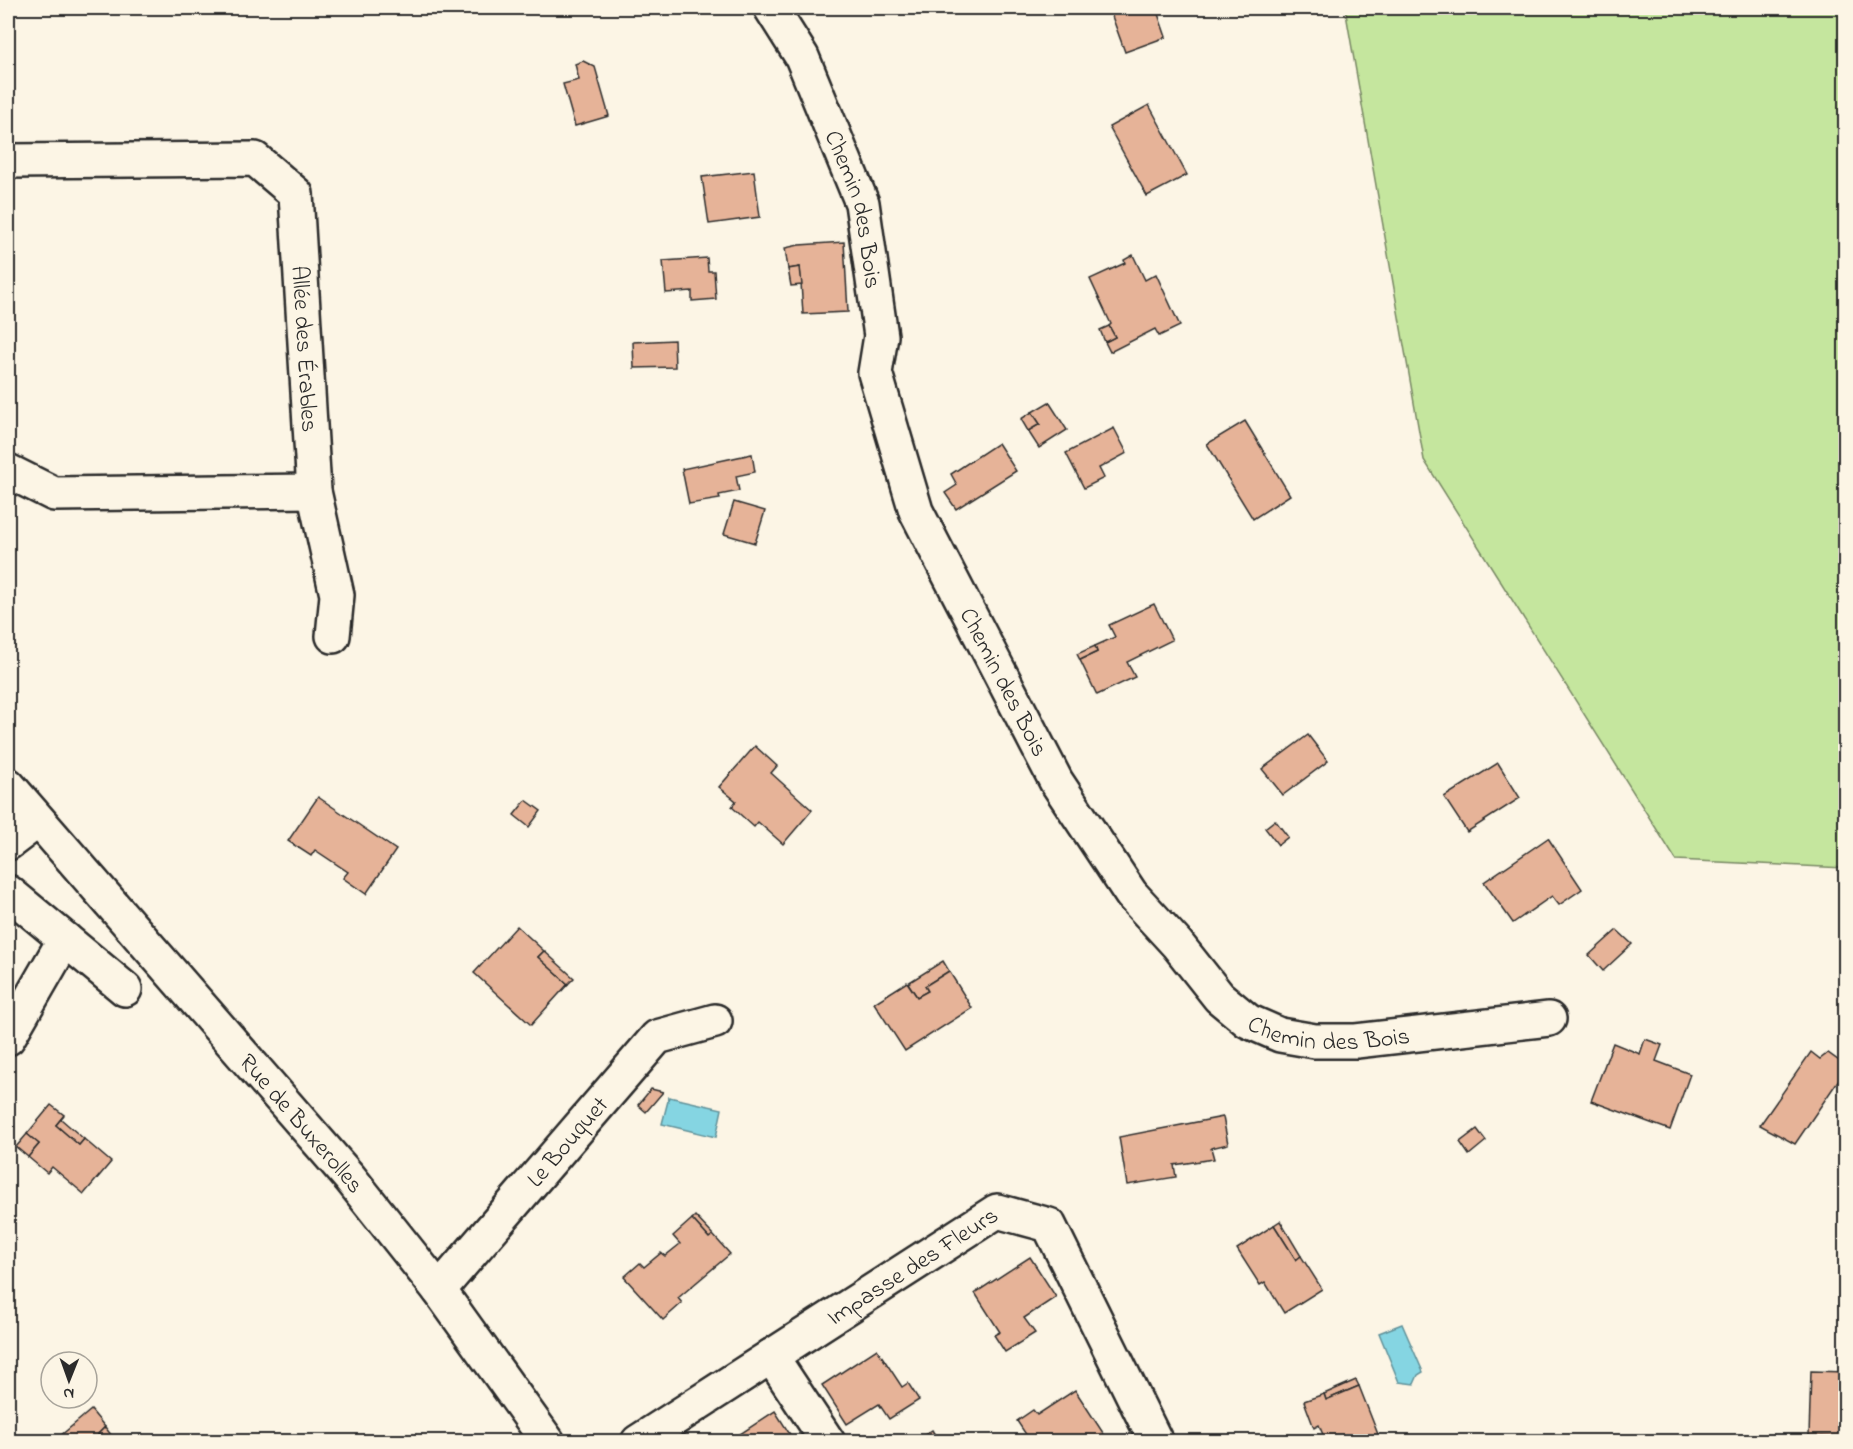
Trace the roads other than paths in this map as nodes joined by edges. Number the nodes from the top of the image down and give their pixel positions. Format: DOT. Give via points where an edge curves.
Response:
graph roads {
  1 [pos="771,8"];
  2 [pos="8,161"];
  3 [pos="8,471"];
  4 [pos="314,491"];
  5 [pos="333,636"];
  6 [pos="8,785"];
  7 [pos="8,791"];
  8 [pos="37,821"];
  9 [pos="8,843"];
  10 [pos="8,892"];
  11 [pos="65,939"];
  12 [pos="126,989"];
  13 [pos="1549,1019"];
  14 [pos="715,1021"];
  15 [pos="8,1038"];
  16 [pos="439,1290"];
  17 [pos="771,1356"];
  18 [pos="548,1442"];
  19 [pos="638,1442"];
  20 [pos="828,1442"];
  21 [pos="1156,1442"];
  1 -- 13 [label="street, Chemin des Bois" via="802,57 862,203 881,336 875,373 916,511 1056,782 1131,894 1219,998 1248,1021 1280,1035 1315,1041 1356,1041"];
  2 -- 4 [label="street, Allée des Érables" via="255,159 296,195"];
  3 -- 4 [label="street" via="54,494"];
  4 -- 5 [label="street, Allée des Érables" via="337,595"];
  6 -- 8 [label="street, Rue de Buxerolles"];
  7 -- 8 [label="street, Rue de Buxerolles"];
  8 -- 9 [label="street"];
  8 -- 16 [label="street, Rue de Buxerolles" via="350,1178"];
  10 -- 11 [label="street"];
  11 -- 12 [label="street"];
  11 -- 15 [label="street"];
  14 -- 16 [label="street, Le Bouquet" via="657,1037"];
  16 -- 18 [label="street, Rue de Buxerolles"];
  17 -- 19 [label="street, Impasse des Fleurs"];
  17 -- 20 [label="street"];
  17 -- 21 [label="street, Impasse des Fleurs" via="997,1211 1049,1225"];
}
